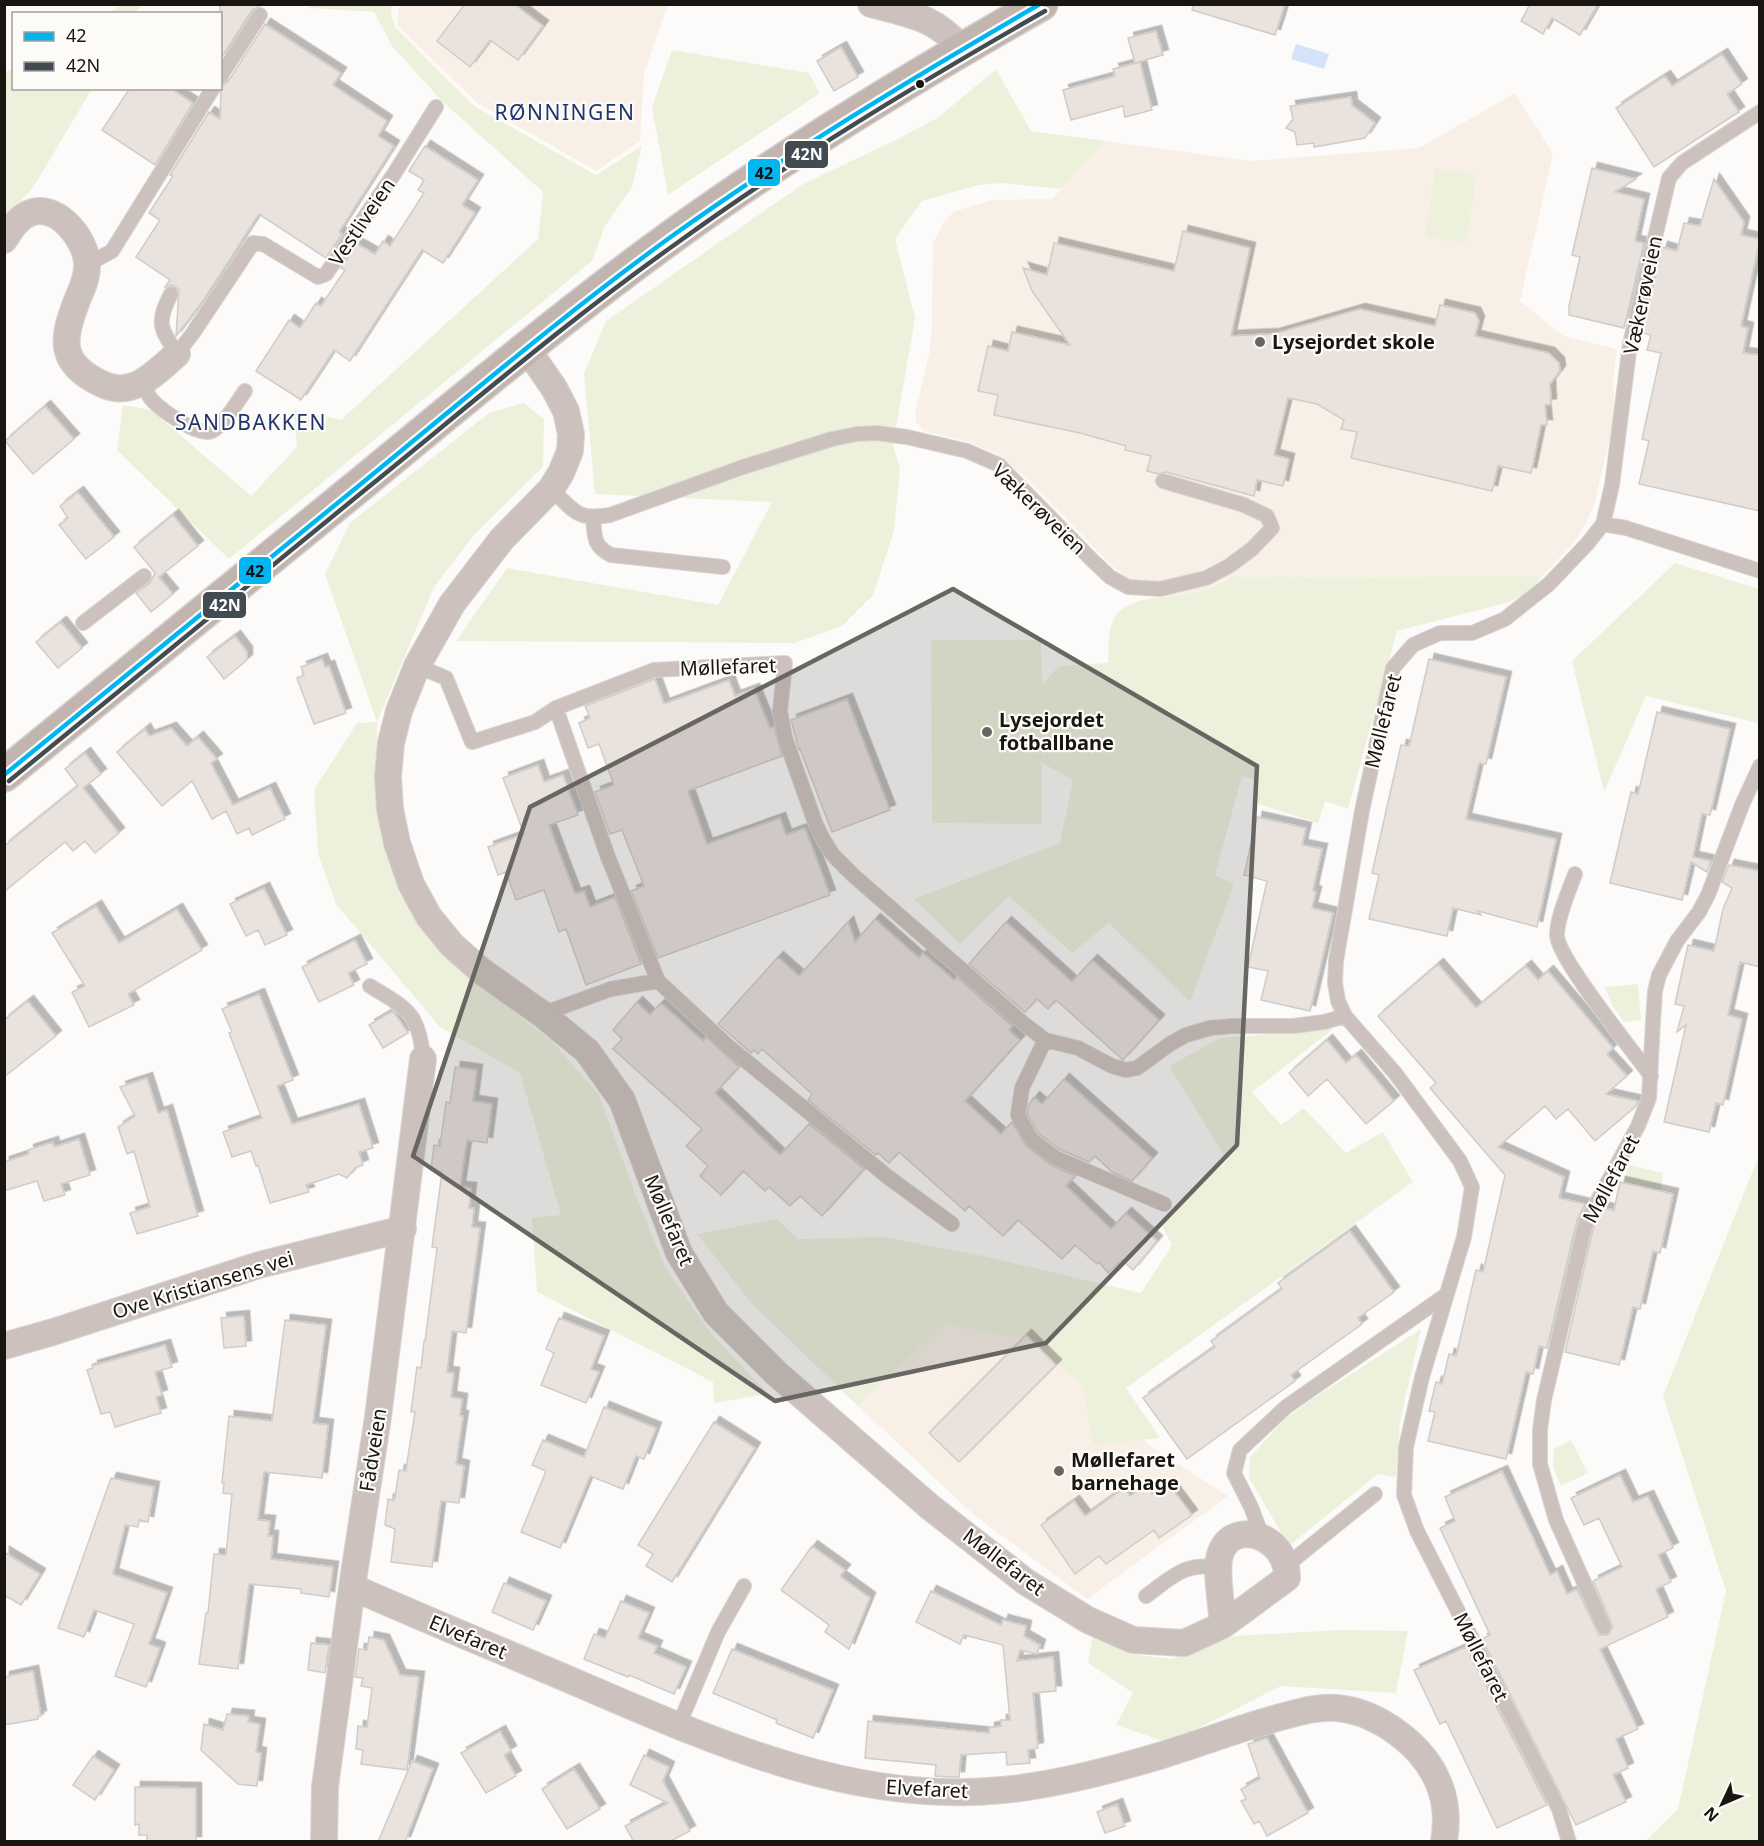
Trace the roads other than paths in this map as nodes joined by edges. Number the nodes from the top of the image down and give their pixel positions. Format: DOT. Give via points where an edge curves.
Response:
graph roads {
  1 [pos="871,4"];
  2 [pos="1041,4"];
  3 [pos="260,15"];
  4 [pos="962,49"];
  5 [pos="222,74"];
  6 [pos="212,90"];
  7 [pos="436,107"];
  8 [pos="1760,112"];
  9 [pos="4,240"];
  10 [pos="88,264"];
  11 [pos="171,294"];
  12 [pos="527,348"];
  13 [pos="177,354"];
  14 [pos="142,384"];
  15 [pos="245,391"];
  16 [pos="1162,482"];
  17 [pos="551,489"];
  18 [pos="593,518"];
  19 [pos="1603,524"];
  20 [pos="723,567"];
  21 [pos="1760,571"];
  22 [pos="144,576"];
  23 [pos="83,622"];
  24 [pos="417,666"];
  25 [pos="556,708"];
  26 [pos="1760,766"];
  27 [pos="4,775"];
  28 [pos="1575,873"];
  29 [pos="658,981"];
  30 [pos="370,986"];
  31 [pos="542,1014"];
  32 [pos="1345,1016"];
  33 [pos="1045,1040"];
  34 [pos="423,1059"];
  35 [pos="1651,1076"];
  36 [pos="1164,1204"];
  37 [pos="952,1224"];
  38 [pos="403,1229"];
  39 [pos="1446,1295"];
  40 [pos="4,1346"];
  41 [pos="1375,1494"];
  42 [pos="1262,1536"];
  43 [pos="1287,1565"];
  44 [pos="1219,1568"];
  45 [pos="744,1586"];
  46 [pos="352,1587"];
  47 [pos="1146,1596"];
  48 [pos="1223,1625"];
  49 [pos="1604,1626"];
  50 [pos="678,1727"];
  51 [pos="324,1842"];
  52 [pos="1444,1842"];
  53 [pos="1569,1842"];
  1 -- 4 [label="street" via="928,20"];
  2 -- 4 [label="main road"];
  3 -- 5 [label="lane"];
  4 -- 12 [label="main road" via="717,204"];
  6 -- 10 [label="lane" via="112,251"];
  7 -- 13 [label="lane, Vestliveien" via="326,274 318,277 263,244 253,243"];
  8 -- 19 [label="lane, Vækerøveien" via="1682,163 1669,178 1630,344 1612,485"];
  9 -- 10 [label="street" via="27,215 35,211 53,215 80,239"];
  10 -- 14 [label="street" via="67,327 71,359 87,377 106,386 130,388"];
  11 -- 13 [label="lane" via="162,311 162,331"];
  12 -- 17 [label="street, Møllefaret" via="566,411 571,434 570,451"];
  12 -- 27 [label="main road"];
  13 -- 14 [label="street, Vestliveien"];
  14 -- 15 [label="lane" via="152,400 201,433 211,433 219,426"];
  16 -- 18 [label="lane, Vækerøveien" via="1252,508 1267,516 1272,528 1252,549 1206,578 1160,589 1128,587 1110,577 999,465 967,452 876,433 832,440"];
  17 -- 18 [label="lane" via="582,516"];
  17 -- 24 [label="street, Møllefaret" via="477,569"];
  18 -- 20 [label="lane" via="596,543 611,555"];
  19 -- 21 [label="lane"];
  19 -- 32 [label="lane, Møllefaret" via="1549,585 1505,619 1472,633 1440,633 1413,645 1393,668 1362,811 1336,961 1338,1001"];
  22 -- 23 [label="lane"];
  24 -- 25 [label="lane, Møllefaret" via="446,678 472,742 535,722"];
  24 -- 31 [label="street, Møllefaret" via="399,711 388,777 397,843 411,884 429,917 452,945"];
  25 -- 29 [label="lane" via="608,856"];
  25 -- 33 [label="lane, Møllefaret" via="654,670 785,663 780,711 785,738 816,825 833,855"];
  26 -- 35 [label="lane, Møllefaret" via="1708,895 1659,975"];
  28 -- 35 [label="lane" via="1557,938 1568,963"];
  29 -- 31 [label="lane" via="611,989"];
  29 -- 37 [label="lane" via="729,1047"];
  30 -- 34 [label="lane" via="408,1011 422,1037"];
  31 -- 48 [label="street, Møllefaret" via="587,1052 622,1100 679,1253 716,1312 776,1373 1026,1582 1088,1620 1133,1640 1184,1643"];
  32 -- 33 [label="lane, Møllefaret" via="1293,1026 1210,1028 1186,1035 1137,1068 1126,1070 1078,1048"];
  32 -- 39 [label="lane, Møllefaret" via="1395,1073 1460,1161 1472,1187 1464,1238"];
  33 -- 36 [label="lane" via="1022,1088 1018,1115 1031,1139 1056,1158"];
  34 -- 38 [label="street, Fådveien"];
  35 -- 49 [label="lane, Møllefaret" via="1649,1098 1638,1126 1586,1222 1540,1430 1540,1464 1556,1520"];
  38 -- 40 [label="street, Ove Kristiansens vei" via="259,1265"];
  38 -- 46 [label="street, Fådveien"];
  39 -- 42 [label="lane" via="1286,1407 1240,1450 1234,1473"];
  39 -- 53 [label="lane, Møllefaret" via="1406,1446 1404,1495 1417,1531 1558,1809"];
  41 -- 43 [label="lane"];
  42 -- 43 [label="street" via="1278,1549"];
  42 -- 44 [label="street" via="1235,1537 1220,1555"];
  43 -- 48 [label="street, Møllefaret" via="1287,1578"];
  44 -- 47 [label="lane" via="1194,1566"];
  44 -- 48 [label="street"];
  45 -- 50 [label="lane" via="718,1632"];
  46 -- 50 [label="street, Elvefaret"];
  46 -- 51 [label="street, Fådveien" via="325,1787"];
  50 -- 52 [label="street, Elvefaret" via="824,1776 922,1792 962,1793 1006,1790 1118,1767 1257,1724 1306,1711 1336,1708 1369,1717 1419,1753 1440,1785 1445,1802"];
}
